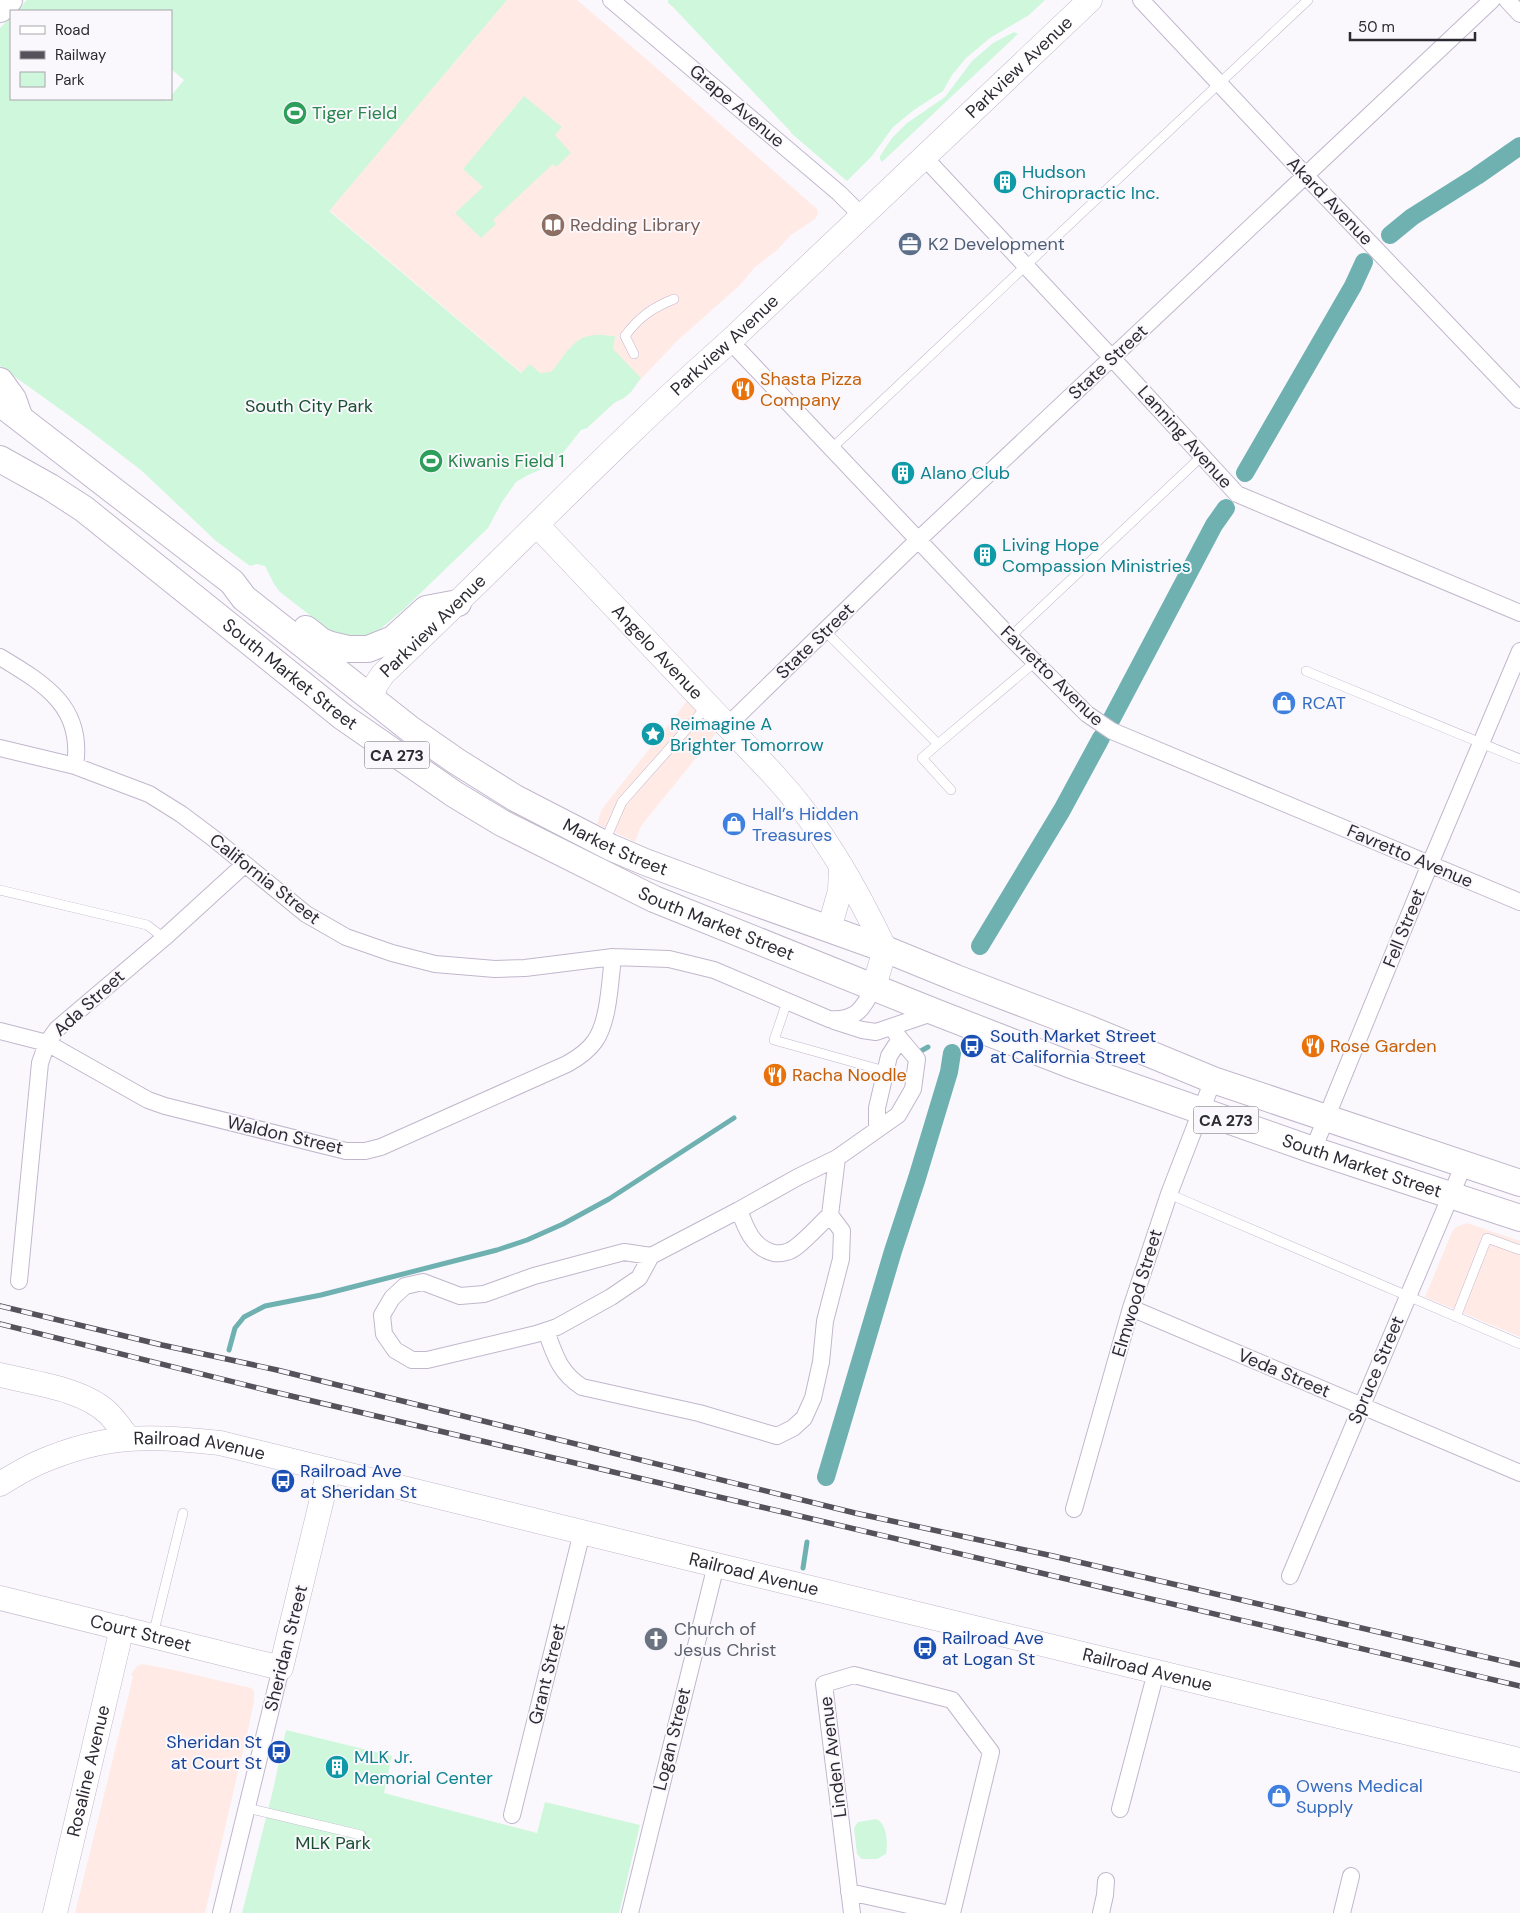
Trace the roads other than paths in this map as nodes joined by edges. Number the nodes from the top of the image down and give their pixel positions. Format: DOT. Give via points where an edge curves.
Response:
graph roads {
  1 [pos="9,0"];
  2 [pos="611,0"];
  3 [pos="1090,0"];
  4 [pos="1140,0"];
  5 [pos="1308,0"];
  6 [pos="1492,0"];
  7 [pos="1507,0"];
  8 [pos="0,9"];
  9 [pos="1520,14"];
  10 [pos="1220,83"];
  11 [pos="924,157"];
  12 [pos="1305,175"];
  13 [pos="861,215"];
  14 [pos="1027,266"];
  15 [pos="674,299"];
  16 [pos="730,341"];
  17 [pos="634,354"];
  18 [pos="1112,358"];
  19 [pos="0,381"];
  20 [pos="1520,400"];
  21 [pos="10,410"];
  22 [pos="831,449"];
  23 [pos="1202,456"];
  24 [pos="0,459"];
  25 [pos="537,524"];
  26 [pos="917,541"];
  27 [pos="232,582"];
  28 [pos="458,603"];
  29 [pos="1520,613"];
  30 [pos="230,626"];
  31 [pos="825,631"];
  32 [pos="1010,637"];
  33 [pos="1520,651"];
  34 [pos="0,657"];
  35 [pos="1035,662"];
  36 [pos="1306,671"];
  37 [pos="372,698"];
  38 [pos="708,705"];
  39 [pos="727,726"];
  40 [pos="1482,743"];
  41 [pos="938,744"];
  42 [pos="0,748"];
  43 [pos="386,748"];
  44 [pos="1520,759"];
  45 [pos="75,766"];
  46 [pos="951,790"];
  47 [pos="604,844"];
  48 [pos="244,864"];
  49 [pos="1430,864"];
  50 [pos="841,866"];
  51 [pos="0,890"];
  52 [pos="1520,902"];
  53 [pos="829,929"];
  54 [pos="164,938"];
  55 [pos="885,949"];
  56 [pos="613,957"];
  57 [pos="874,988"];
  58 [pos="787,1002"];
  59 [pos="935,1012"];
  60 [pos="829,1019"];
  61 [pos="0,1031"];
  62 [pos="896,1033"];
  63 [pos="48,1043"];
  64 [pos="885,1071"];
  65 [pos="1212,1080"];
  66 [pos="1200,1111"];
  67 [pos="1326,1119"];
  68 [pos="877,1128"];
  69 [pos="1313,1150"];
  70 [pos="837,1158"];
  71 [pos="1464,1164"];
  72 [pos="1520,1183"];
  73 [pos="1169,1194"];
  74 [pos="1451,1195"];
  75 [pos="739,1210"];
  76 [pos="830,1215"];
  77 [pos="1520,1218"];
  78 [pos="1520,1250"];
  79 [pos="651,1256"];
  80 [pos="19,1281"];
  81 [pos="1408,1297"];
  82 [pos="1131,1308"];
  83 [pos="1456,1317"];
  84 [pos="546,1330"];
  85 [pos="1520,1344"];
  86 [pos="0,1375"];
  87 [pos="1361,1406"];
  88 [pos="128,1438"];
  89 [pos="329,1470"];
  90 [pos="1520,1473"];
  91 [pos="0,1484"];
  92 [pos="1074,1509"];
  93 [pos="183,1513"];
  94 [pos="582,1532"];
  95 [pos="716,1565"];
  96 [pos="1290,1576"];
  97 [pos="0,1598"];
  98 [pos="122,1628"];
  99 [pos="153,1636"];
  100 [pos="281,1668"];
  101 [pos="1156,1672"];
  102 [pos="1520,1760"];
  103 [pos="247,1808"];
  104 [pos="1120,1809"];
  105 [pos="512,1815"];
  106 [pos="362,1835"];
  107 [pos="1351,1876"];
  108 [pos="1106,1881"];
  109 [pos="850,1892"];
  110 [pos="55,1913"];
  111 [pos="221,1913"];
  112 [pos="630,1913"];
  113 [pos="852,1913"];
  114 [pos="946,1913"];
  115 [pos="952,1913"];
  116 [pos="1101,1913"];
  117 [pos="1342,1913"];
  1 -- 8 [label="main road"];
  2 -- 13 [label="street, Grape Avenue"];
  3 -- 11 [label="main road, Parkview Avenue"];
  4 -- 10 [label="street, Akard Avenue"];
  5 -- 10 [label="lane"];
  6 -- 12 [label="street, State Street"];
  7 -- 9 [label="street"];
  10 -- 12 [label="street, Akard Avenue"];
  10 -- 14 [label="lane"];
  11 -- 13 [label="main road, Parkview Avenue"];
  11 -- 14 [label="street, Lanning Avenue"];
  12 -- 18 [label="street, State Street"];
  12 -- 20 [label="street, Akard Avenue"];
  13 -- 16 [label="main road, Parkview Avenue"];
  14 -- 18 [label="street, Lanning Avenue"];
  14 -- 22 [label="lane"];
  15 -- 17 [label="lane" via="655,307 625,336"];
  16 -- 22 [label="street, Favretto Avenue"];
  16 -- 25 [label="main road, Parkview Avenue" via="672,392"];
  18 -- 23 [label="street, Lanning Avenue"];
  18 -- 26 [label="street, State Street"];
  19 -- 21 [label="main road" via="13,399"];
  21 -- 27 [label="main road, South Market Street / CA 273"];
  22 -- 26 [label="street, Favretto Avenue"];
  23 -- 29 [label="street, Lanning Avenue" via="1243,497"];
  23 -- 32 [label="lane"];
  24 -- 30 [label="main road, South Market Street / CA 273" via="84,509"];
  25 -- 28 [label="main road, Parkview Avenue"];
  25 -- 38 [label="main road, Angelo Avenue"];
  26 -- 31 [label="street, State Street"];
  26 -- 32 [label="street, Favretto Avenue"];
  27 -- 28 [label="main road" via="251,588 321,641 348,649 380,645 393,639 426,609"];
  27 -- 37 [label="main road, South Market Street / CA 273" via="244,598"];
  28 -- 37 [label="main road, Parkview Avenue" via="383,674"];
  30 -- 37 [label="main road" via="255,629 332,691 345,696"];
  30 -- 43 [label="main road, South Market Street / CA 273"];
  31 -- 39 [label="street, State Street"];
  31 -- 41 [label="lane"];
  32 -- 35 [label="street, Favretto Avenue"];
  33 -- 40 [label="street, Fell Street"];
  34 -- 45 [label="street" via="49,691 71,717 77,750"];
  35 -- 41 [label="lane"];
  35 -- 49 [label="street, Favretto Avenue" via="1087,714 1107,728"];
  36 -- 40 [label="lane"];
  37 -- 43 [label="main road" via="373,714"];
  37 -- 47 [label="main road, Market Street / CA 273" via="410,729 486,780"];
  38 -- 39 [label="main road, Angelo Avenue"];
  38 -- 47 [label="lane" via="622,802"];
  39 -- 50 [label="main road, Angelo Avenue" via="796,800"];
  40 -- 44 [label="lane"];
  40 -- 49 [label="street, Fell Street"];
  41 -- 46 [label="lane" via="922,758"];
  42 -- 45 [label="street, California Street"];
  43 -- 57 [label="main road, South Market Street / CA 273" via="502,823 613,880"];
  45 -- 48 [label="street, California Street" via="149,794 197,826"];
  47 -- 53 [label="main road, Market Street / CA 273"];
  48 -- 54 [label="street, Ada Street"];
  48 -- 56 [label="street, California Street" via="326,927 412,959 495,969"];
  49 -- 52 [label="street, Favretto Avenue"];
  49 -- 67 [label="street, Fell Street"];
  50 -- 53 [label="main road" via="840,890"];
  50 -- 55 [label="main road, Angelo Avenue"];
  51 -- 54 [label="lane" via="146,925"];
  53 -- 55 [label="main road, Market Street / CA 273"];
  54 -- 63 [label="street, Ada Street" via="57,1028"];
  55 -- 57 [label="main road"];
  55 -- 65 [label="main road, South Market Street / CA 273"];
  56 -- 58 [label="street, California Street" via="685,962"];
  56 -- 63 [label="street, Waldon Street" via="603,1024 583,1054 399,1139 365,1151 346,1150 164,1106"];
  57 -- 59 [label="main road, South Market Street / CA 273"];
  57 -- 60 [label="street" via="856,1014 844,1019"];
  58 -- 60 [label="street, California Street"];
  58 -- 64 [label="lane" via="774,1040"];
  59 -- 62 [label="street, California Street"];
  59 -- 66 [label="main road, South Market Street / CA 273"];
  60 -- 62 [label="street, California Street" via="868,1031"];
  61 -- 63 [label="street, Waldon Street"];
  62 -- 64 [label="street"];
  62 -- 68 [label="street" via="918,1059 913,1089 898,1114"];
  63 -- 80 [label="street, Ada Street" via="40,1063"];
  64 -- 68 [label="street" via="877,1108"];
  65 -- 66 [label="street, Elmwood Street"];
  65 -- 67 [label="main road, South Market Street / CA 273"];
  66 -- 69 [label="main road, South Market Street / CA 273"];
  66 -- 73 [label="street, Elmwood Street"];
  67 -- 69 [label="street, Fell Street"];
  67 -- 71 [label="main road, South Market Street / CA 273"];
  68 -- 70 [label="street"];
  69 -- 74 [label="main road, South Market Street / CA 273"];
  70 -- 75 [label="street"];
  70 -- 76 [label="street"];
  71 -- 72 [label="main road, South Market Street / CA 273"];
  71 -- 74 [label="street, Spruce Street"];
  73 -- 81 [label="lane"];
  73 -- 82 [label="street, Elmwood Street"];
  74 -- 77 [label="main road, South Market Street / CA 273"];
  74 -- 81 [label="street, Spruce Street"];
  75 -- 76 [label="street" via="756,1244 780,1254 795,1249"];
  75 -- 79 [label="street"];
  76 -- 84 [label="street" via="842,1232 841,1259 825,1321 813,1398 804,1418 777,1436 699,1413 582,1387 559,1366"];
  78 -- 83 [label="lane" via="1487,1238"];
  79 -- 84 [label="street" via="639,1278 589,1310"];
  79 -- 84 [label="street" via="624,1252 534,1276 484,1294 460,1296 423,1282 405,1286 392,1298 382,1315 384,1334 395,1350 412,1360 427,1360"];
  81 -- 83 [label="lane"];
  81 -- 87 [label="street, Spruce Street"];
  82 -- 87 [label="street, Veda Street"];
  82 -- 92 [label="street, Elmwood Street"];
  83 -- 85 [label="lane"];
  86 -- 88 [label="main road, Railroad Avenue" via="88,1400 108,1413"];
  87 -- 90 [label="street, Veda Street"];
  87 -- 96 [label="street, Spruce Street"];
  88 -- 89 [label="main road, Railroad Avenue" via="220,1443"];
  88 -- 91 [label="main road" via="75,1449 39,1462"];
  89 -- 94 [label="main road, Railroad Avenue"];
  89 -- 100 [label="main road, Sheridan Street"];
  93 -- 99 [label="lane"];
  94 -- 95 [label="main road, Railroad Avenue"];
  94 -- 105 [label="street, Grant Street"];
  95 -- 101 [label="main road, Railroad Avenue"];
  95 -- 112 [label="street, Logan Street"];
  97 -- 98 [label="main road, Court Street"];
  98 -- 99 [label="main road, Court Street"];
  98 -- 110 [label="main road, Rosaline Avenue"];
  99 -- 100 [label="main road, Court Street"];
  100 -- 103 [label="street, Sheridan Street"];
  101 -- 102 [label="main road, Railroad Avenue"];
  101 -- 104 [label="street"];
  103 -- 106 [label="lane"];
  103 -- 111 [label="street, Sheridan Street"];
  107 -- 117 [label="street"];
  108 -- 116 [label="street"];
  109 -- 113 [label="street, Linden Avenue"];
  109 -- 114 [label="street"];
  109 -- 115 [label="street, Linden Avenue" via="824,1684 854,1675 952,1700 991,1752"];
}
